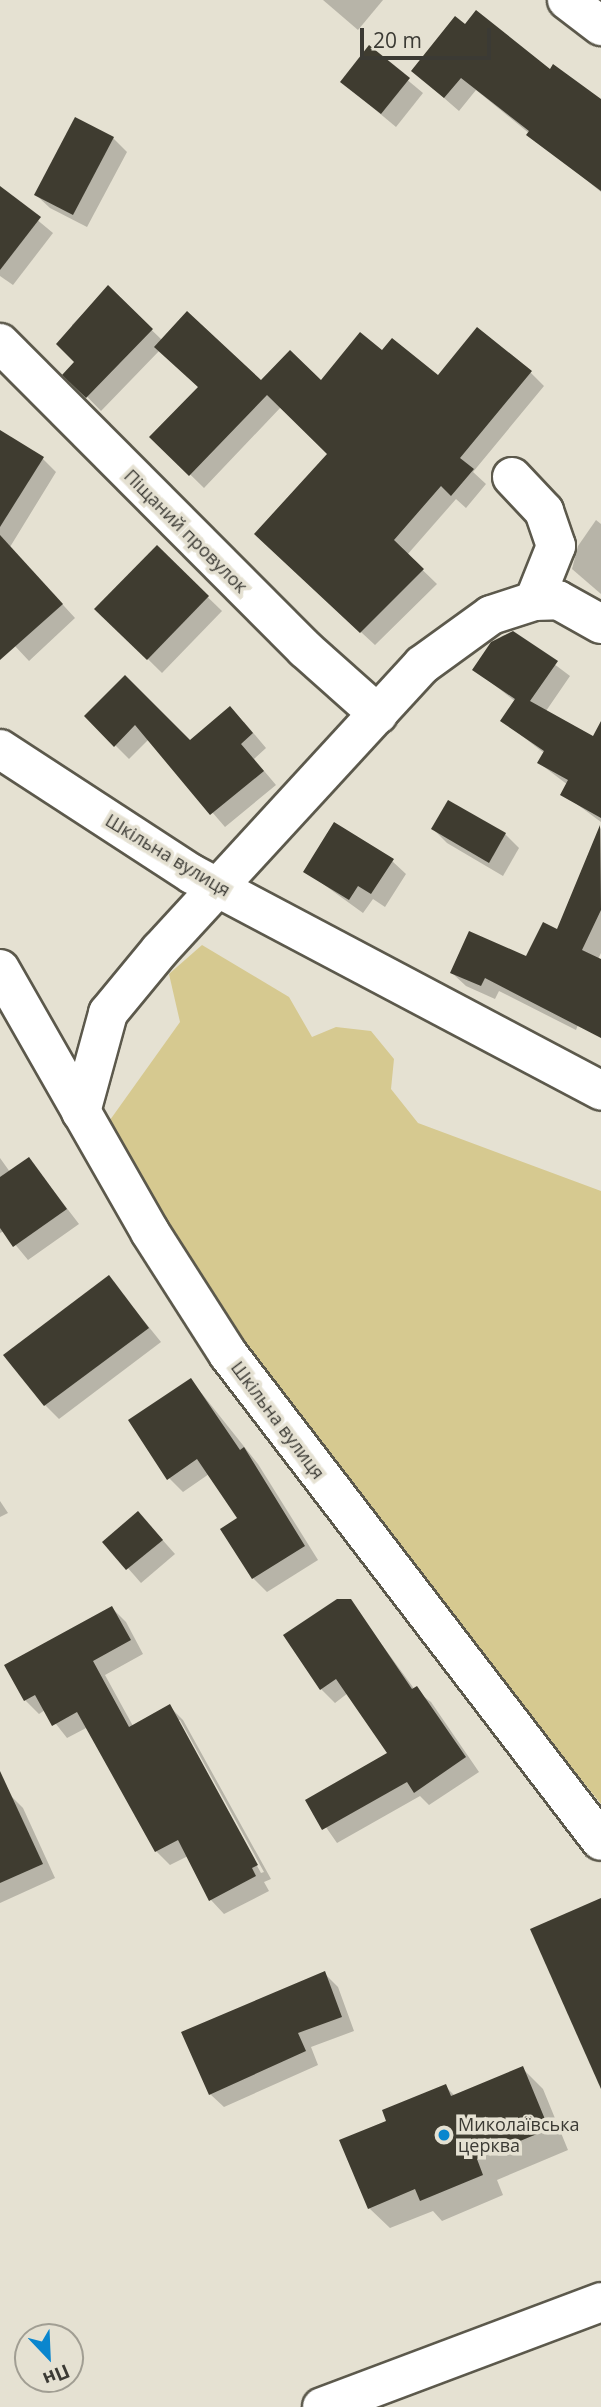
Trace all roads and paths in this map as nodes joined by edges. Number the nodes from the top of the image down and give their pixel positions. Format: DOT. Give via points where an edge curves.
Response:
graph roads {
  1 [pos="566,0"];
  2 [pos="601,26"];
  3 [pos="0,343"];
  4 [pos="512,477"];
  5 [pos="534,601"];
  6 [pos="601,624"];
  7 [pos="378,714"];
  8 [pos="0,750"];
  9 [pos="221,888"];
  10 [pos="0,969"];
  11 [pos="601,1091"];
  12 [pos="81,1112"];
  13 [pos="601,1841"];
  14 [pos="601,2302"];
  15 [pos="322,2407"];
  1 -- 2 [label="street"];
  3 -- 7 [label="street, Піщаний провулок" via="295,640"];
  4 -- 5 [label="street" via="544,512 556,546"];
  5 -- 6 [label="street" via="558,600"];
  5 -- 7 [label="street" via="491,615 422,665"];
  7 -- 9 [label="street"];
  8 -- 9 [label="street, Шкільна вулиця"];
  9 -- 11 [label="street, Шкільна вулиця"];
  9 -- 12 [label="street" via="160,950 108,1013"];
  10 -- 12 [label="street, Шкільна вулиця"];
  12 -- 13 [label="street, Шкільна вулиця" via="228,1354"];
  14 -- 15 [label="street"];
}
